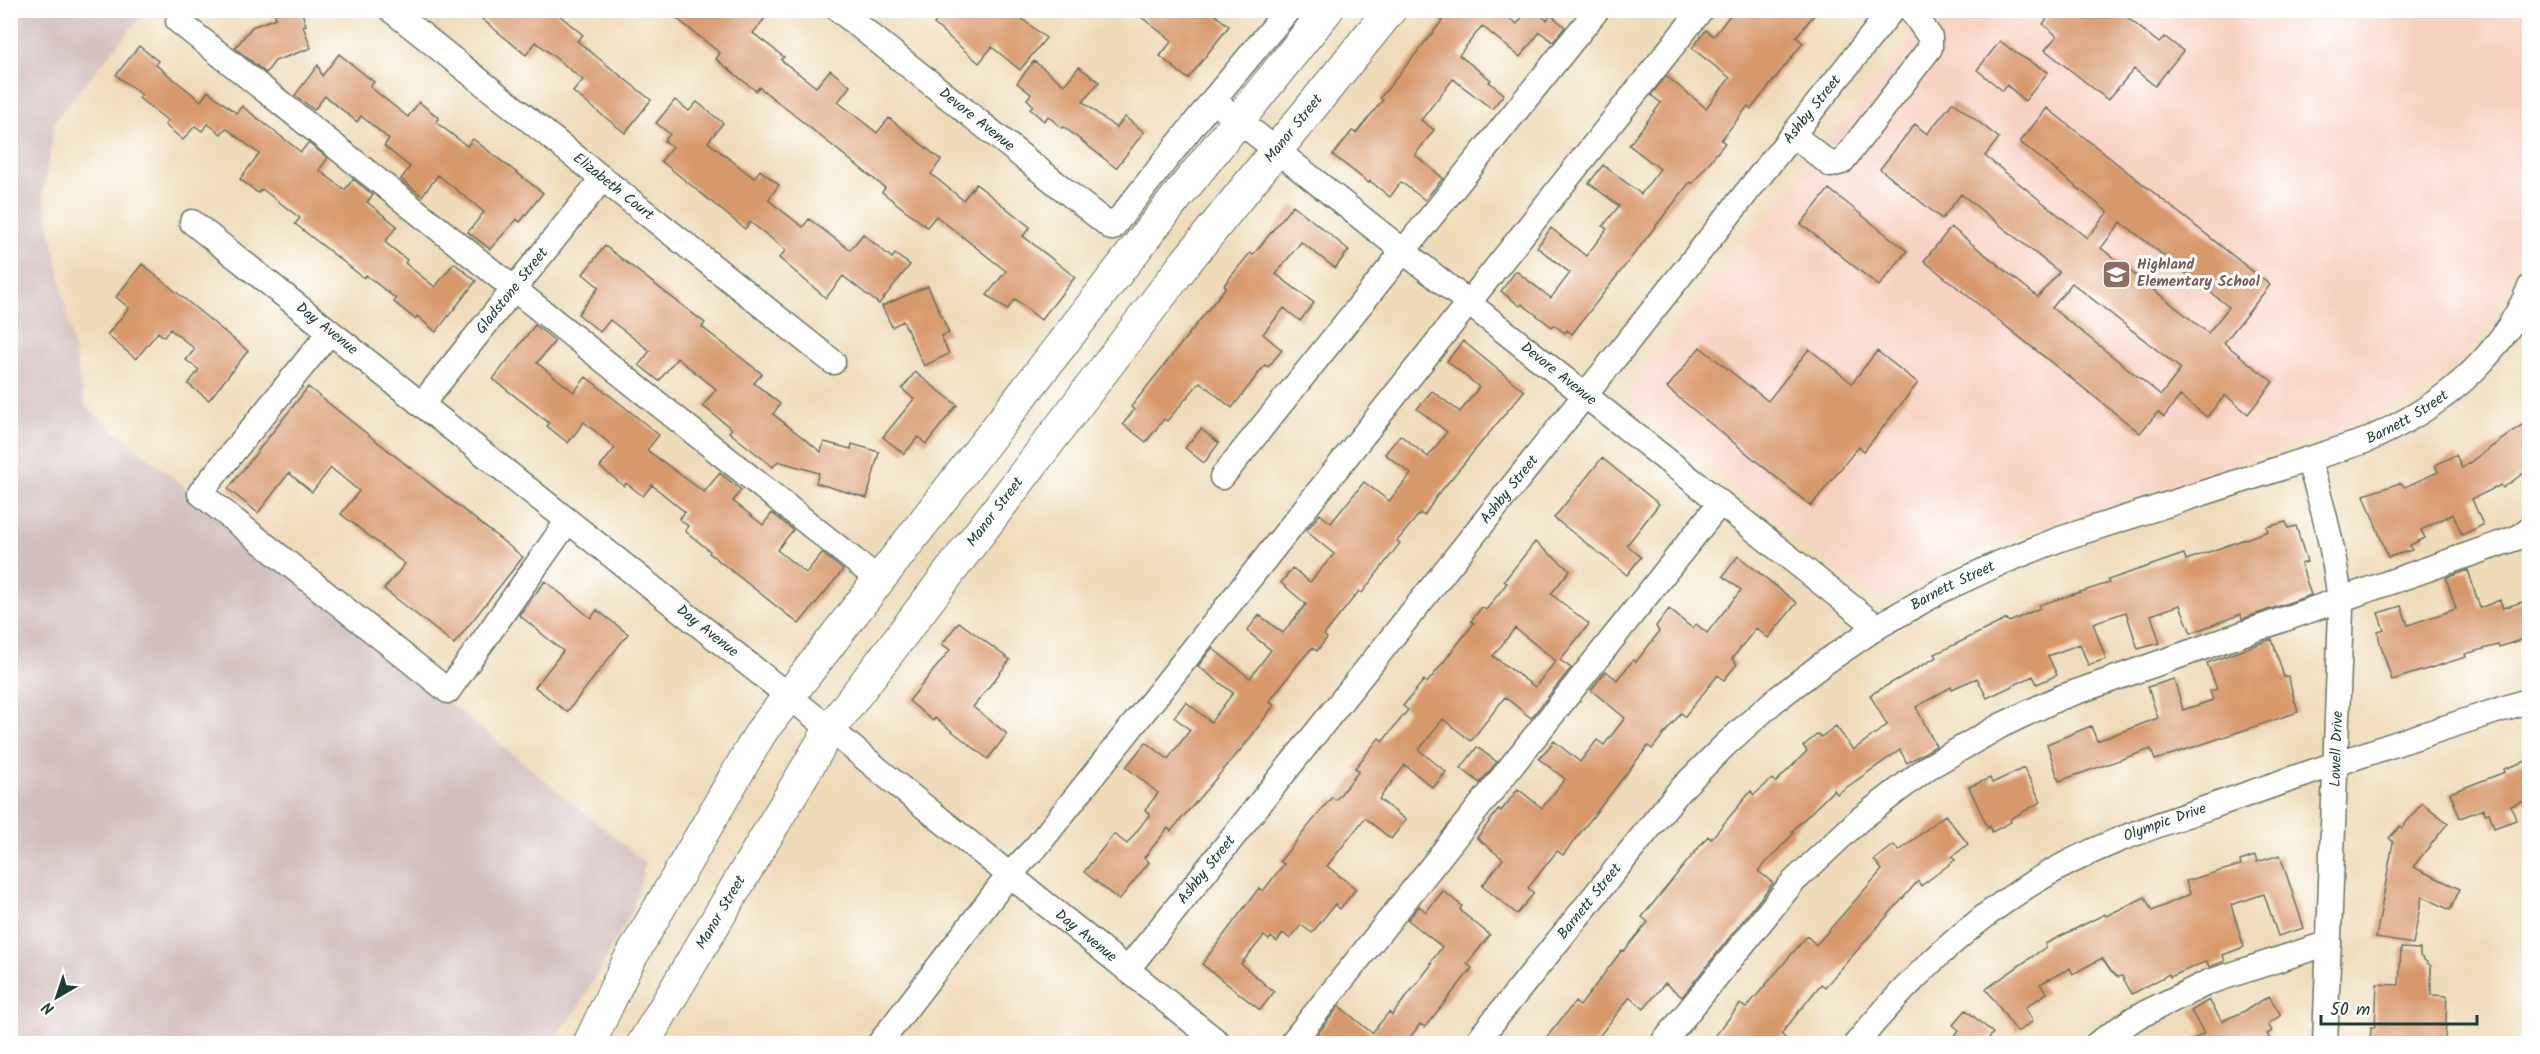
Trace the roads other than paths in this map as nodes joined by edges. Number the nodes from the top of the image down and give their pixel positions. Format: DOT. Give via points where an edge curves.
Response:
graph roads {
  1 [pos="391,10"];
  2 [pos="839,10"];
  3 [pos="1288,10"];
  4 [pos="1327,10"];
  5 [pos="1390,10"];
  6 [pos="1597,10"];
  7 [pos="1701,10"];
  8 [pos="1892,10"];
  9 [pos="1911,10"];
  10 [pos="178,21"];
  11 [pos="1213,100"];
  12 [pos="1239,121"];
  13 [pos="1793,135"];
  14 [pos="1277,152"];
  15 [pos="602,179"];
  16 [pos="192,222"];
  17 [pos="1402,251"];
  18 [pos="2529,287"];
  19 [pos="514,289"];
  20 [pos="1468,304"];
  21 [pos="330,332"];
  22 [pos="833,362"];
  23 [pos="1585,397"];
  24 [pos="421,405"];
  25 [pos="2308,459"];
  26 [pos="1222,477"];
  27 [pos="1720,503"];
  28 [pos="567,522"];
  29 [pos="2529,528"];
  30 [pos="879,580"];
  31 [pos="2340,599"];
  32 [pos="1877,627"];
  33 [pos="789,696"];
  34 [pos="2529,700"];
  35 [pos="830,729"];
  36 [pos="2337,763"];
  37 [pos="1009,875"];
  38 [pos="2329,943"];
  39 [pos="1127,970"];
  40 [pos="590,1044"];
  41 [pos="643,1044"];
  42 [pos="879,1044"];
  43 [pos="1220,1044"];
  44 [pos="1291,1044"];
  45 [pos="1475,1044"];
  46 [pos="1662,1044"];
  47 [pos="1856,1044"];
  48 [pos="2097,1044"];
  49 [pos="2325,1044"];
  1 -- 15 [label="street, Elizabeth Court"];
  2 -- 11 [label="street, Devore Avenue" via="1112,228"];
  3 -- 11 [label="street"];
  4 -- 12 [label="main road"];
  5 -- 14 [label="main road, Manor Street"];
  6 -- 17 [label="street"];
  7 -- 20 [label="street"];
  8 -- 13 [label="street, Ashby Street"];
  9 -- 13 [label="street" via="1930,37 1930,48 1842,162 1831,165"];
  10 -- 19 [label="street"];
  11 -- 12 [label="street, Devore Avenue"];
  12 -- 14 [label="street, Devore Avenue"];
  12 -- 30 [label="main road"];
  13 -- 23 [label="street, Ashby Street"];
  14 -- 17 [label="street, Devore Avenue"];
  14 -- 35 [label="main road, Manor Street" via="1186,262"];
  15 -- 19 [label="street, Gladstone Street"];
  15 -- 22 [label="street, Elizabeth Court"];
  16 -- 21 [label="street, Day Avenue"];
  17 -- 20 [label="street, Devore Avenue"];
  17 -- 26 [label="street"];
  18 -- 25 [label="street, Barnett Street" via="2510,325 2458,386 2401,425"];
  19 -- 24 [label="street, Gladstone Street"];
  19 -- 30 [label="street"];
  20 -- 23 [label="street, Devore Avenue"];
  20 -- 37 [label="street" via="1045,836"];
  21 -- 24 [label="street, Day Avenue"];
  21 -- 28 [label="street" via="200,493 448,691"];
  23 -- 27 [label="street, Devore Avenue"];
  23 -- 39 [label="street, Ashby Street"];
  24 -- 28 [label="street, Day Avenue"];
  25 -- 31 [label="street, Lowell Drive" via="2336,560"];
  25 -- 32 [label="street, Barnett Street" via="2060,539 1942,590"];
  27 -- 32 [label="street, Devore Avenue"];
  27 -- 44 [label="street"];
  28 -- 33 [label="street, Day Avenue"];
  29 -- 31 [label="street" via="2519,537"];
  30 -- 33 [label="main road"];
  31 -- 36 [label="street, Lowell Drive"];
  31 -- 46 [label="street" via="2059,698 1927,768 1859,820 1792,883"];
  32 -- 45 [label="street, Barnett Street" via="1773,702 1687,784"];
  33 -- 35 [label="street, Day Avenue"];
  33 -- 40 [label="main road" via="761,732 627,964"];
  34 -- 36 [label="street, Olympic Drive"];
  35 -- 37 [label="street, Day Avenue"];
  35 -- 41 [label="main road, Manor Street"];
  36 -- 38 [label="street, Lowell Drive"];
  36 -- 47 [label="street, Olympic Drive" via="2128,835 2030,885 1976,922 1934,958"];
  37 -- 39 [label="street, Day Avenue"];
  37 -- 42 [label="street"];
  38 -- 48 [label="street" via="2209,982 2135,1018"];
  38 -- 49 [label="street, Lowell Drive"];
  39 -- 43 [label="street, Day Avenue"];
}
